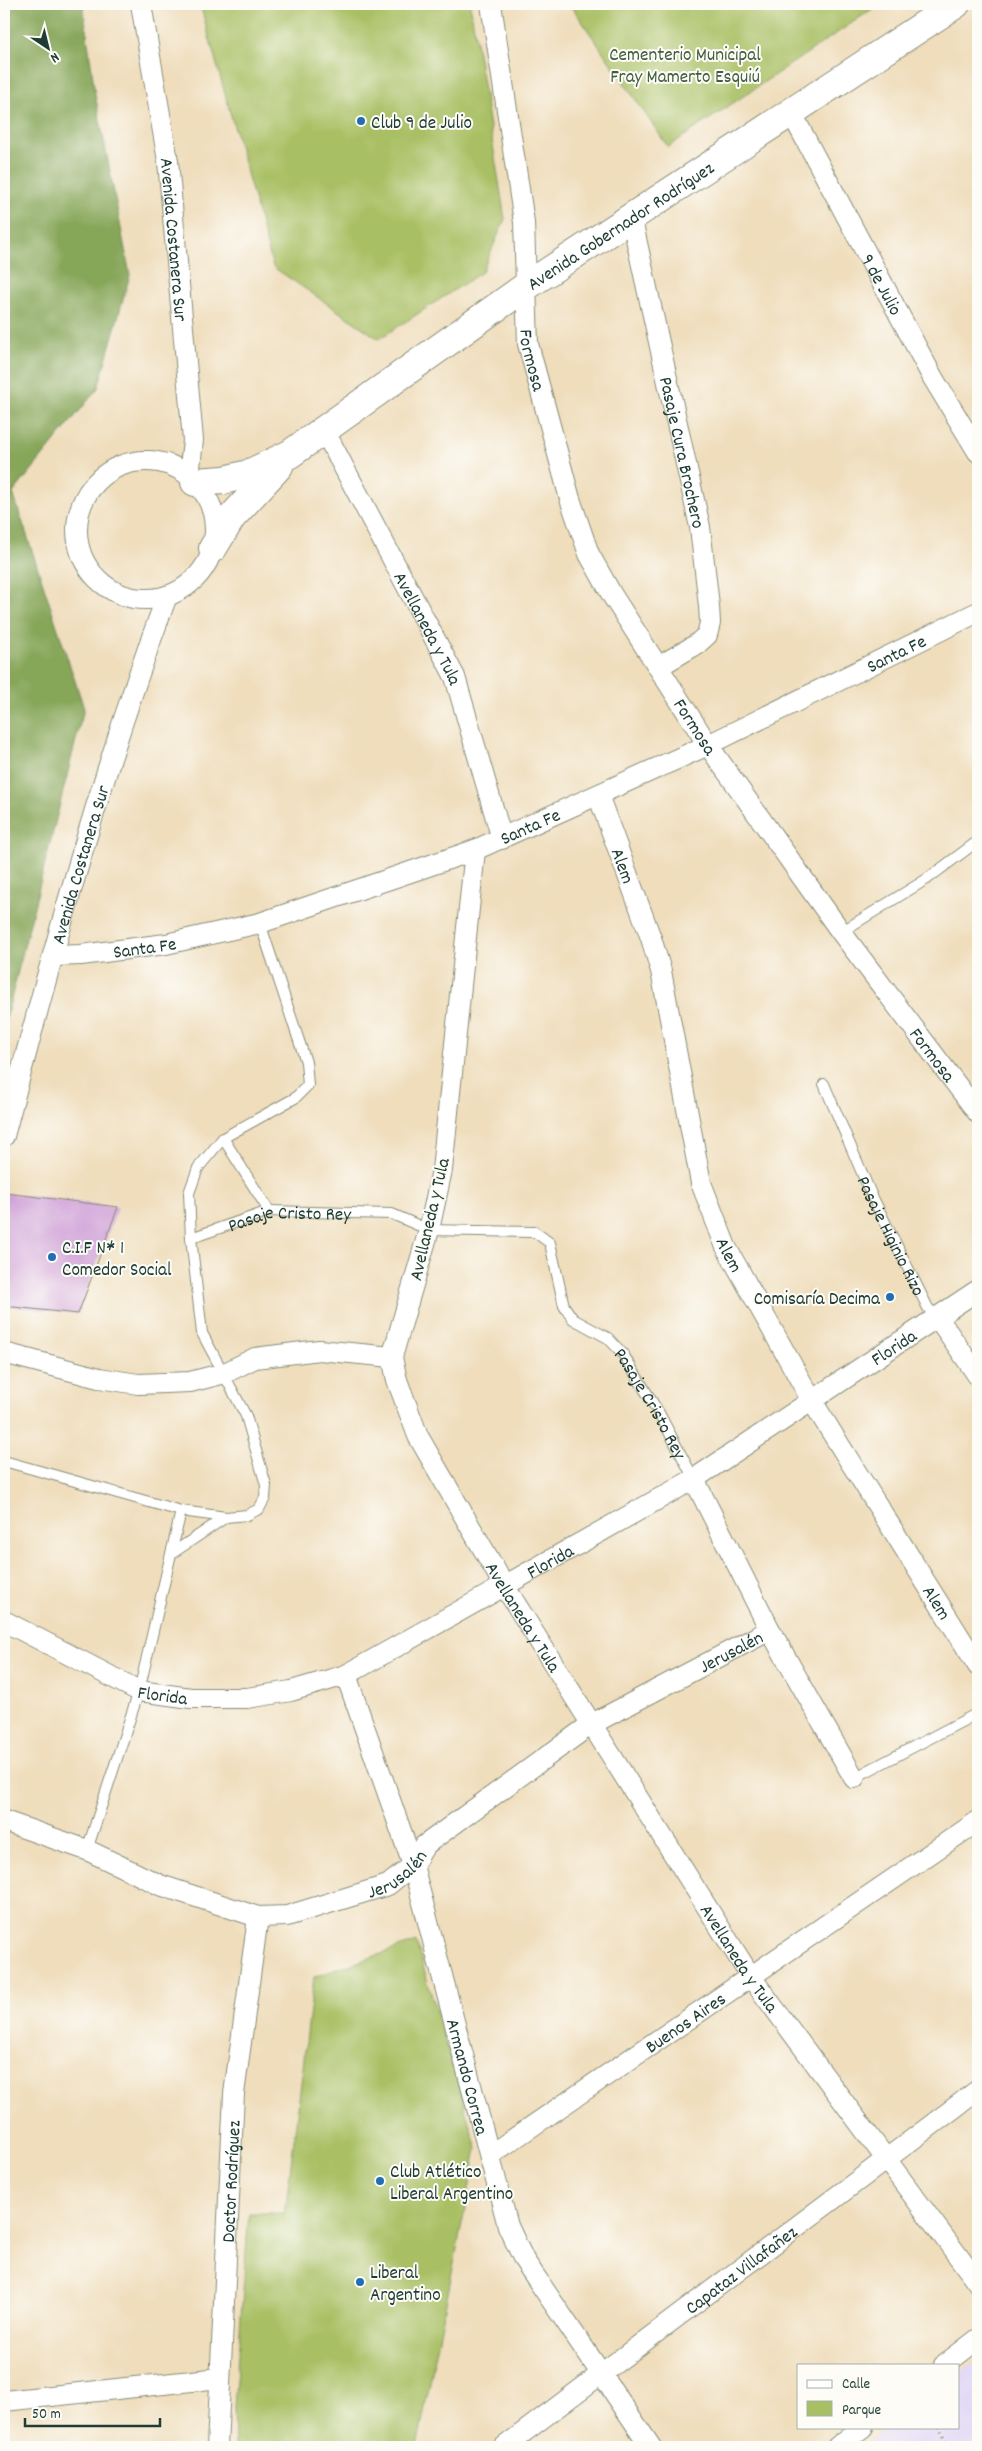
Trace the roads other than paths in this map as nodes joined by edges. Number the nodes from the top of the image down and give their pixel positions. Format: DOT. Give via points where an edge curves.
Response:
graph roads {
  1 [pos="140,4"];
  2 [pos="491,4"];
  3 [pos="956,4"];
  4 [pos="791,112"];
  5 [pos="630,216"];
  6 [pos="525,287"];
  7 [pos="324,430"];
  8 [pos="978,452"];
  9 [pos="290,454"];
  10 [pos="192,479"];
  11 [pos="213,548"];
  12 [pos="167,596"];
  13 [pos="978,612"];
  14 [pos="658,667"];
  15 [pos="708,745"];
  16 [pos="598,795"];
  17 [pos="502,839"];
  18 [pos="978,841"];
  19 [pos="476,850"];
  20 [pos="260,923"];
  21 [pos="842,932"];
  22 [pos="54,956"];
  23 [pos="824,1084"];
  24 [pos="978,1113"];
  25 [pos="5,1130"];
  26 [pos="223,1138"];
  27 [pos="269,1211"];
  28 [pos="429,1230"];
  29 [pos="191,1238"];
  30 [pos="978,1290"];
  31 [pos="938,1318"];
  32 [pos="4,1353"];
  33 [pos="392,1357"];
  34 [pos="225,1373"];
  35 [pos="978,1376"];
  36 [pos="812,1401"];
  37 [pos="4,1461"];
  38 [pos="694,1479"];
  39 [pos="181,1511"];
  40 [pos="226,1517"];
  41 [pos="171,1554"];
  42 [pos="505,1587"];
  43 [pos="4,1621"];
  44 [pos="770,1630"];
  45 [pos="978,1666"];
  46 [pos="346,1675"];
  47 [pos="139,1691"];
  48 [pos="978,1713"];
  49 [pos="590,1725"];
  50 [pos="854,1778"];
  51 [pos="4,1821"];
  52 [pos="978,1821"];
  53 [pos="87,1850"];
  54 [pos="413,1865"];
  55 [pos="258,1918"];
  56 [pos="751,1978"];
  57 [pos="978,2090"];
  58 [pos="490,2155"];
  59 [pos="886,2160"];
  60 [pos="978,2283"];
  61 [pos="978,2339"];
  62 [pos="945,2364"];
  63 [pos="601,2376"];
  64 [pos="220,2378"];
  65 [pos="4,2401"];
  66 [pos="862,2428"];
  67 [pos="217,2447"];
  68 [pos="504,2447"];
  69 [pos="651,2447"];
  70 [pos="837,2447"];
  1 -- 10 [label="street, Avenida Costanera Sur" via="169,170 192,440"];
  2 -- 6 [label="street, Formosa" via="524,222"];
  3 -- 4 [label="street, Avenida Gobernador Rodríguez"];
  4 -- 5 [label="street, Avenida Gobernador Rodríguez"];
  4 -- 8 [label="street, 9 de Julio" via="932,378"];
  5 -- 6 [label="street, Avenida Gobernador Rodríguez"];
  5 -- 14 [label="street, Pasaje Cura Brochero" via="700,527 710,606 706,635"];
  6 -- 7 [label="street, Avenida Gobernador Rodríguez"];
  6 -- 14 [label="street, Formosa" via="528,344 589,554"];
  7 -- 9 [label="street, Avenida Gobernador Rodríguez"];
  7 -- 17 [label="street, Avellaneda y Tula" via="455,677"];
  9 -- 10 [label="street, Avenida Gobernador Rodríguez" via="248,474 224,480"];
  9 -- 11 [label="street, Avenida Gobernador Rodríguez" via="247,500"];
  10 -- 11 [label="street" via="203,490 212,508 216,528"];
  10 -- 12 [label="street" via="178,468 150,461 122,465 98,480 89,491 78,518 83,560 100,582 125,596 153,599"];
  11 -- 12 [label="street" via="196,578"];
  12 -- 22 [label="street, Avenida Costanera Sur" via="103,782"];
  13 -- 15 [label="street, Santa Fe"];
  14 -- 15 [label="street, Formosa"];
  15 -- 16 [label="street, Santa Fe"];
  15 -- 21 [label="street, Formosa"];
  16 -- 17 [label="street, Santa Fe"];
  16 -- 36 [label="street, Alem" via="661,971 701,1183 726,1247"];
  17 -- 19 [label="street, Santa Fe"];
  18 -- 21 [label="lane" via="927,879"];
  19 -- 20 [label="street, Santa Fe"];
  19 -- 28 [label="street, Avellaneda y Tula" via="442,1170"];
  20 -- 22 [label="street, Santa Fe" via="166,944"];
  20 -- 26 [label="lane" via="306,1062 308,1085 295,1098"];
  21 -- 24 [label="street, Formosa"];
  22 -- 25 [label="street, Avenida Costanera Sur"];
  23 -- 31 [label="lane, Pasaje Higinio Rizo" via="871,1194 928,1308"];
  26 -- 27 [label="lane"];
  26 -- 29 [label="lane" via="198,1168 189,1193"];
  27 -- 28 [label="lane, Pasaje Cristo Rey" via="392,1214"];
  27 -- 29 [label="lane, Pasaje Cristo Rey"];
  28 -- 33 [label="street, Avellaneda y Tula"];
  28 -- 38 [label="lane, Pasaje Cristo Rey" via="535,1232 550,1243 564,1306 572,1319 608,1338 623,1354"];
  29 -- 34 [label="lane" via="202,1333"];
  30 -- 31 [label="street, Florida"];
  31 -- 35 [label="street, Pasaje Higinio Rizo"];
  31 -- 36 [label="street, Florida"];
  32 -- 34 [label="street" via="99,1378 138,1384 190,1382"];
  33 -- 34 [label="street" via="319,1350 255,1358"];
  33 -- 42 [label="street, Avellaneda y Tula" via="418,1436"];
  34 -- 40 [label="lane" via="246,1416 266,1484 265,1498 259,1509 247,1515"];
  36 -- 38 [label="street, Florida"];
  36 -- 45 [label="street, Alem"];
  37 -- 39 [label="lane"];
  38 -- 42 [label="street, Florida"];
  38 -- 44 [label="street, Pasaje Cristo Rey"];
  39 -- 40 [label="lane"];
  39 -- 41 [label="lane"];
  40 -- 41 [label="lane"];
  41 -- 47 [label="lane"];
  42 -- 46 [label="street, Florida"];
  42 -- 49 [label="street, Avellaneda y Tula"];
  43 -- 47 [label="street, Florida"];
  44 -- 49 [label="street, Jerusalén"];
  44 -- 50 [label="street, Pasaje Cristo Rey"];
  46 -- 47 [label="street, Florida" via="291,1691 247,1698 191,1698"];
  46 -- 54 [label="street, Armando Correa"];
  47 -- 53 [label="lane"];
  48 -- 50 [label="lane, Pasaje Cristo Rey"];
  49 -- 54 [label="street, Jerusalén" via="425,1845"];
  49 -- 56 [label="street, Avellaneda y Tula"];
  51 -- 53 [label="street, Jerusalén"];
  52 -- 56 [label="street, Buenos Aires"];
  53 -- 55 [label="street, Jerusalén" via="160,1885"];
  54 -- 55 [label="street, Jerusalén" via="388,1886 287,1916"];
  54 -- 58 [label="street, Armando Correa"];
  55 -- 64 [label="street, Doctor Rodríguez" via="234,2094"];
  56 -- 58 [label="street, Buenos Aires"];
  56 -- 59 [label="street, Avellaneda y Tula"];
  57 -- 59 [label="street, Capataz Villafañez"];
  58 -- 63 [label="street, Armando Correa" via="508,2226 524,2260"];
  59 -- 60 [label="street, Avellaneda y Tula"];
  59 -- 63 [label="street, Capataz Villafañez"];
  61 -- 62 [label="street"];
  63 -- 68 [label="street, Capataz Villafañez"];
  63 -- 69 [label="street, Armando Correa"];
  64 -- 65 [label="street"];
  64 -- 67 [label="street, Doctor Rodríguez"];
  66 -- 70 [label="street"];
}
